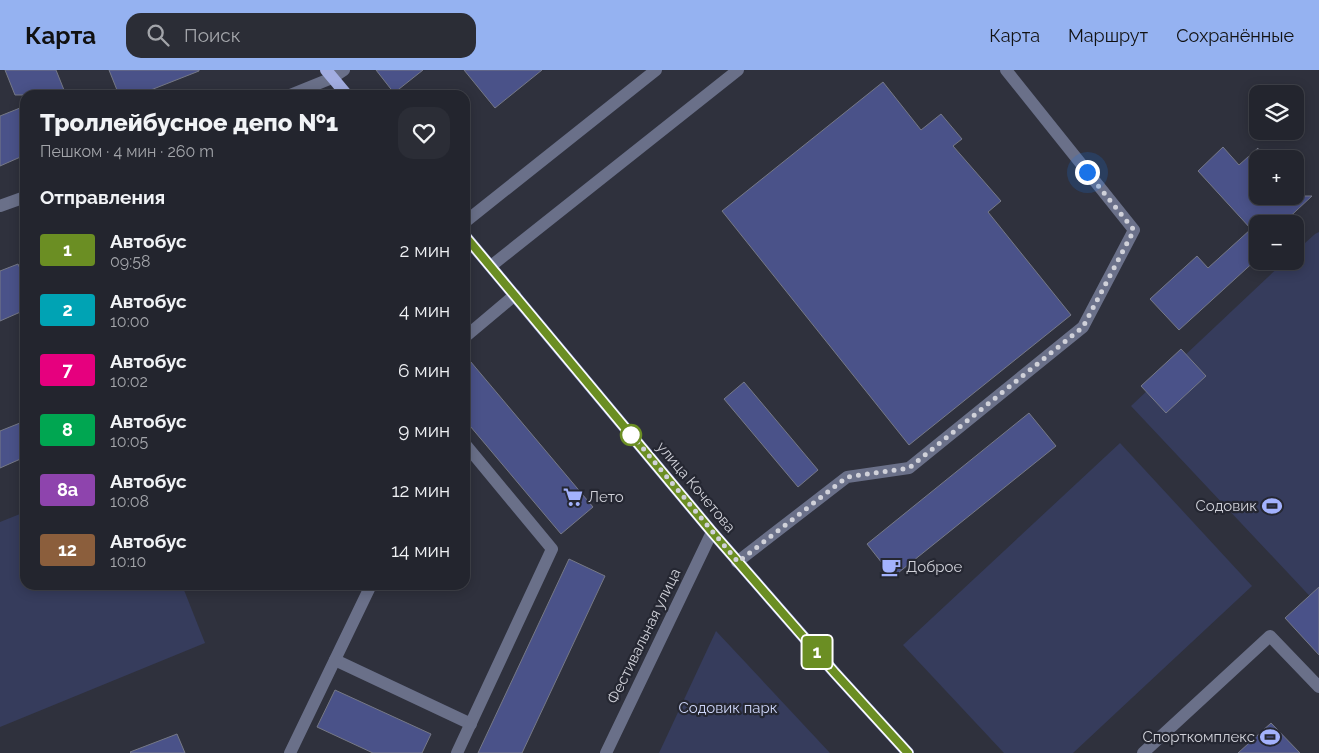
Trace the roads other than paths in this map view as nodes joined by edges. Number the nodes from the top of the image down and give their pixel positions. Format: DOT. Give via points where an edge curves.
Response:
graph roads {
  1 [pos="344,70"];
  2 [pos="656,70"];
  3 [pos="738,70"];
  4 [pos="1006,70"];
  5 [pos="329,74"];
  6 [pos="299,90"];
  7 [pos="342,90"];
  8 [pos="20,199"];
  9 [pos="0,206"];
  10 [pos="470,218"];
  11 [pos="470,242"];
  12 [pos="490,266"];
  13 [pos="515,295"];
  14 [pos="470,332"];
  15 [pos="470,450"];
  16 [pos="712,532"];
  17 [pos="738,562"];
  18 [pos="369,590"];
  19 [pos="335,660"];
  20 [pos="1319,687"];
  21 [pos="471,724"];
  22 [pos="290,753"];
  23 [pos="457,753"];
  24 [pos="606,753"];
  25 [pos="908,753"];
  26 [pos="1143,753"];
  1 -- 5 [label="street"];
  2 -- 10 [label="street"];
  3 -- 12 [label="street"];
  4 -- 17 [label="street" via="1134,230 1083,327 909,468 847,477"];
  5 -- 6 [label="street"];
  5 -- 7 [label="main road"];
  8 -- 9 [label="street"];
  11 -- 12 [label="main road, улица Кочетова"];
  12 -- 13 [label="main road, улица Кочетова"];
  13 -- 14 [label="street"];
  13 -- 16 [label="main road, улица Кочетова"];
  15 -- 21 [label="street" via="552,549"];
  16 -- 17 [label="main road, улица Кочетова"];
  16 -- 24 [label="street, Фестивальная улица"];
  17 -- 25 [label="main road, улица Кочетова"];
  18 -- 19 [label="street"];
  19 -- 21 [label="street"];
  19 -- 22 [label="street"];
  20 -- 26 [label="street" via="1270,636"];
  21 -- 23 [label="street"];
}
